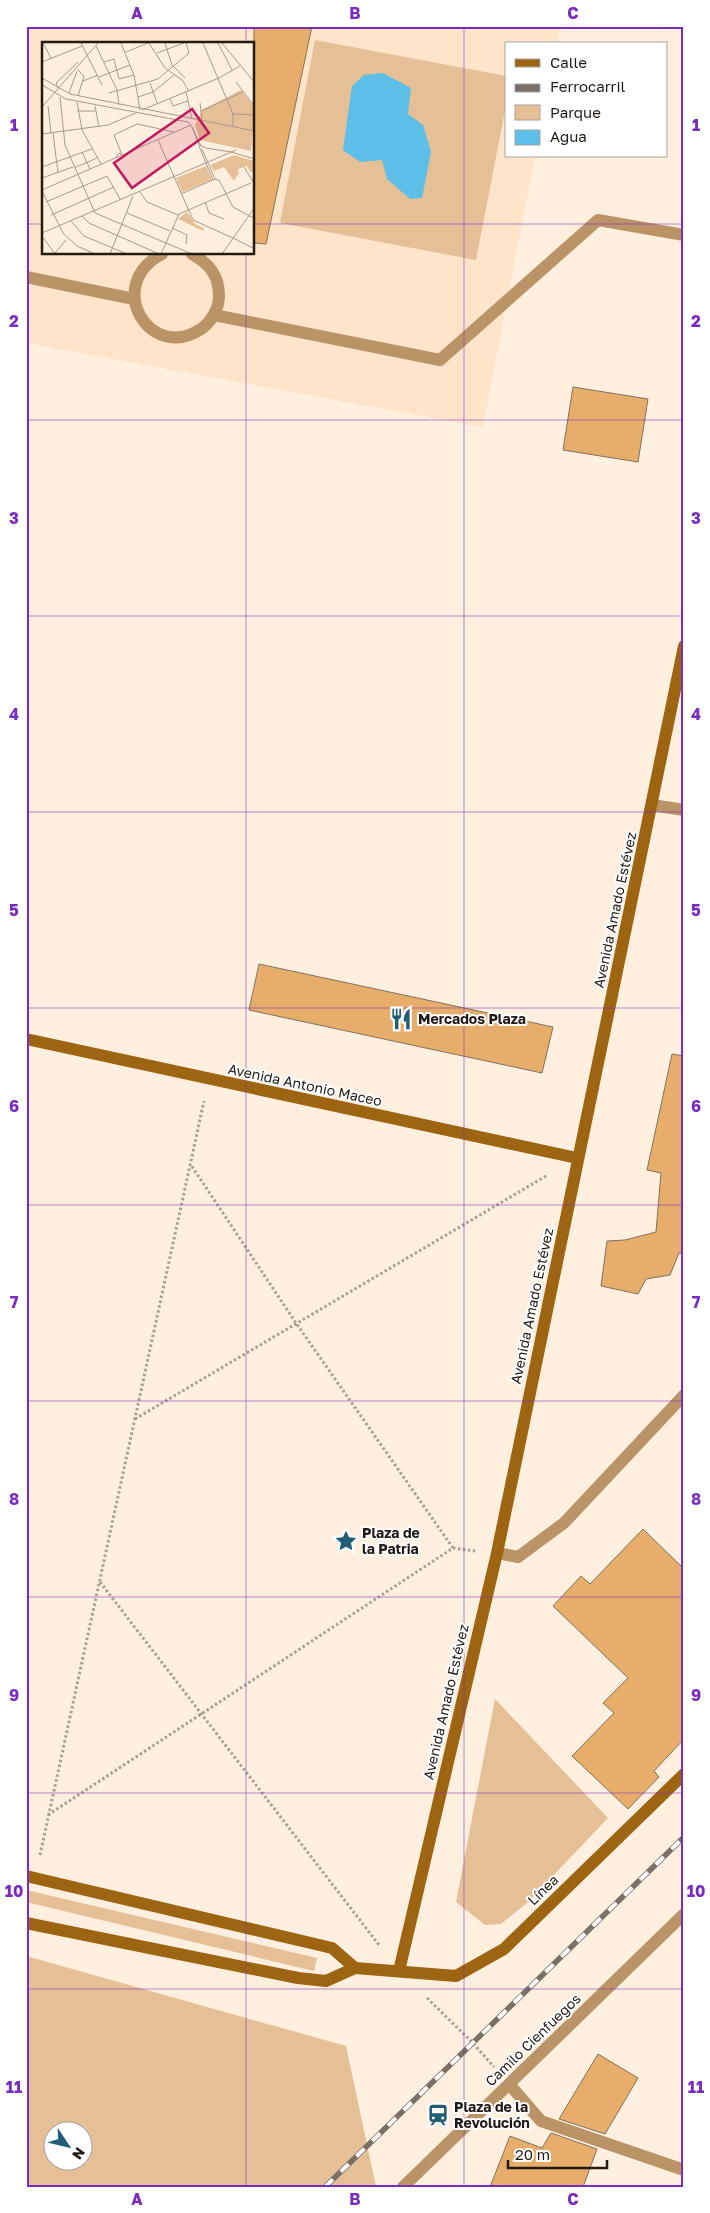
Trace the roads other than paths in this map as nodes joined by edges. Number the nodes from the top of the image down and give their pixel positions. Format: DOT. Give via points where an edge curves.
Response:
graph roads {
  1 [pos="684,235"];
  2 [pos="160,255"];
  3 [pos="194,255"];
  4 [pos="26,277"];
  5 [pos="134,299"];
  6 [pos="214,315"];
  7 [pos="684,646"];
  8 [pos="652,805"];
  9 [pos="684,810"];
  10 [pos="26,1039"];
  11 [pos="577,1158"];
  12 [pos="684,1395"];
  13 [pos="497,1553"];
  14 [pos="684,1774"];
  15 [pos="26,1876"];
  16 [pos="684,1914"];
  17 [pos="26,1923"];
  18 [pos="356,1968"];
  19 [pos="399,1971"];
  20 [pos="509,2084"];
  21 [pos="684,2170"];
  22 [pos="404,2187"];
  1 -- 6 [label="street" via="598,220 440,360"];
  2 -- 5 [label="street" via="141,270 135,283"];
  3 -- 6 [label="street" via="214,273 219,287"];
  4 -- 5 [label="street"];
  5 -- 6 [label="street" via="144,323 168,336 195,333"];
  7 -- 8 [label="main road, Avenida Amado Estévez"];
  8 -- 9 [label="street"];
  8 -- 11 [label="main road, Avenida Amado Estévez"];
  10 -- 11 [label="main road, Avenida Antonio Maceo"];
  11 -- 13 [label="main road, Avenida Amado Estévez"];
  12 -- 13 [label="street" via="564,1523 518,1557"];
  13 -- 19 [label="main road, Avenida Amado Estévez"];
  14 -- 19 [label="main road, Línea" via="504,1949 456,1976"];
  15 -- 18 [label="main road" via="332,1948"];
  16 -- 20 [label="street, Camilo Cienfuegos"];
  17 -- 18 [label="main road" via="298,1978 326,1981"];
  18 -- 19 [label="main road, Línea"];
  20 -- 21 [label="street" via="541,2121"];
  20 -- 22 [label="street, Camilo Cienfuegos"];
}
